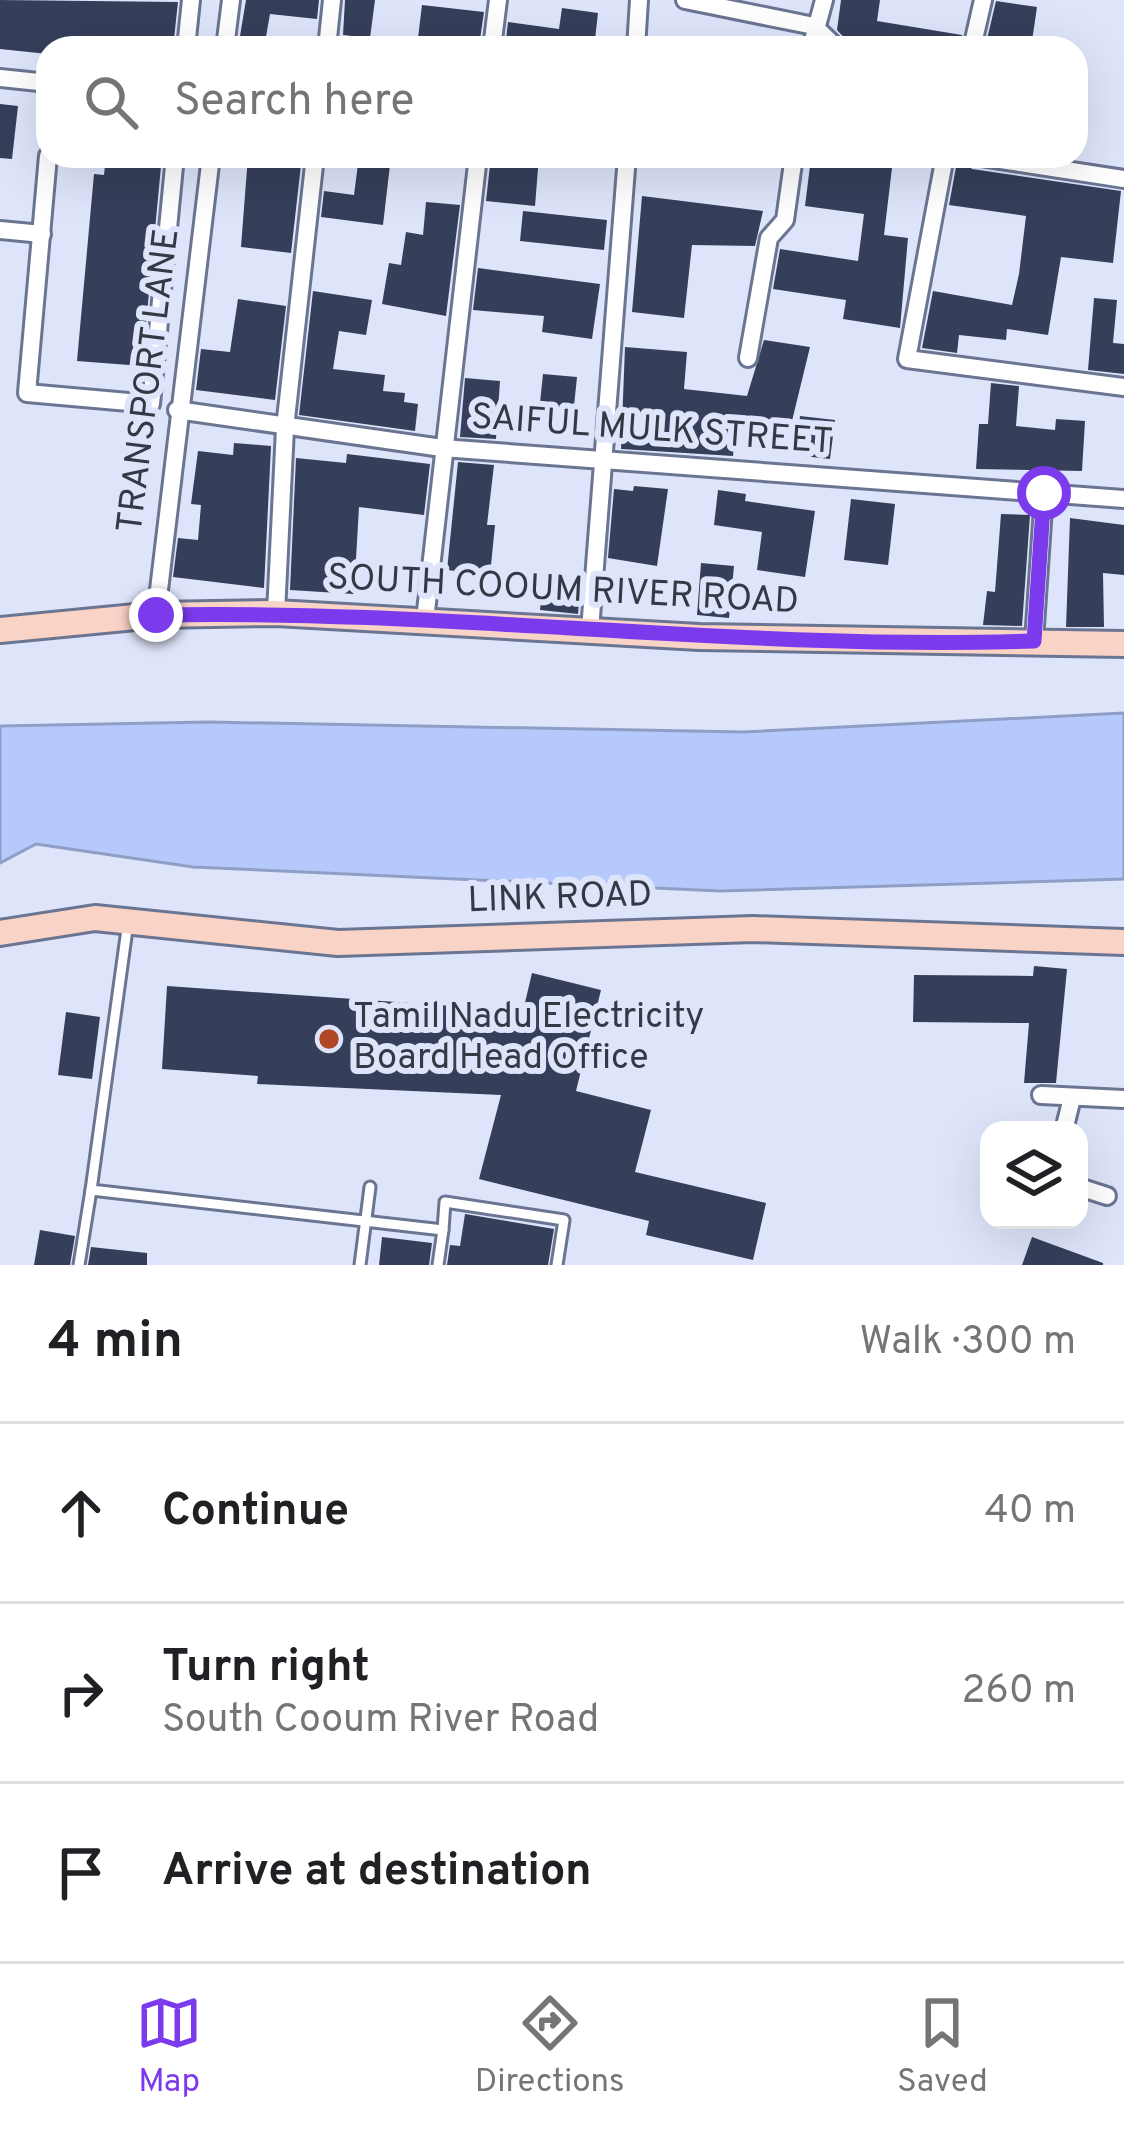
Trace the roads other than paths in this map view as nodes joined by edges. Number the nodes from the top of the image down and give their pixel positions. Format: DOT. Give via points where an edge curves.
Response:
graph roads {
  1 [pos="190,0"];
  2 [pos="231,0"];
  3 [pos="332,0"];
  4 [pos="498,0"];
  5 [pos="639,0"];
  6 [pos="685,0"];
  7 [pos="824,0"];
  8 [pos="983,0"];
  9 [pos="814,26"];
  10 [pos="187,36"];
  11 [pos="226,36"];
  12 [pos="328,36"];
  13 [pos="494,36"];
  14 [pos="637,36"];
  15 [pos="813,36"];
  16 [pos="825,36"];
  17 [pos="975,36"];
  18 [pos="0,78"];
  19 [pos="36,82"];
  20 [pos="47,168"];
  21 [pos="174,168"];
  22 [pos="209,168"];
  23 [pos="314,168"];
  24 [pos="477,168"];
  25 [pos="626,168"];
  26 [pos="792,168"];
  27 [pos="943,168"];
  28 [pos="1052,168"];
  29 [pos="1124,179"];
  30 [pos="0,230"];
  31 [pos="42,234"];
  32 [pos="748,358"];
  33 [pos="1124,387"];
  34 [pos="177,410"];
  35 [pos="285,428"];
  36 [pos="442,448"];
  37 [pos="603,462"];
  38 [pos="1044,493"];
  39 [pos="1124,499"];
  40 [pos="276,613"];
  41 [pos="156,615"];
  42 [pos="425,620"];
  43 [pos="0,630"];
  44 [pos="590,630"];
  45 [pos="1034,641"];
  46 [pos="1124,644"];
  47 [pos="129,920"];
  48 [pos="0,933"];
  49 [pos="1124,942"];
  50 [pos="1041,1095"];
  51 [pos="1072,1098"];
  52 [pos="1124,1099"];
  53 [pos="1066,1121"];
  54 [pos="370,1187"];
  55 [pos="91,1190"];
  56 [pos="1088,1190"];
  57 [pos="1106,1196"];
  58 [pos="366,1219"];
  59 [pos="442,1230"];
  60 [pos="79,1265"];
  61 [pos="360,1265"];
  62 [pos="438,1265"];
  63 [pos="556,1265"];
  1 -- 10 [label="street"];
  2 -- 11 [label="street"];
  3 -- 12 [label="street"];
  4 -- 13 [label="street"];
  5 -- 14 [label="street"];
  6 -- 9 [label="street"];
  7 -- 9 [label="street"];
  8 -- 17 [label="street"];
  9 -- 15 [label="street"];
  9 -- 16 [label="street"];
  18 -- 19 [label="street"];
  20 -- 31 [label="street"];
  21 -- 31 [label="street" via="151,404 27,393"];
  22 -- 34 [label="street, TRANSPORT LANE"];
  23 -- 35 [label="street"];
  24 -- 36 [label="street"];
  25 -- 37 [label="street"];
  26 -- 32 [label="street" via="784,220 769,238"];
  27 -- 33 [label="street" via="907,358"];
  28 -- 29 [label="street"];
  30 -- 31 [label="street"];
  34 -- 35 [label="street, SAIFUL MULK STREET"];
  34 -- 41 [label="street, TRANSPORT LANE"];
  35 -- 36 [label="street, SAIFUL MULK STREET"];
  35 -- 40 [label="street"];
  36 -- 37 [label="street, SAIFUL MULK STREET"];
  36 -- 42 [label="street"];
  37 -- 38 [label="street, SAIFUL MULK STREET"];
  37 -- 44 [label="street"];
  38 -- 39 [label="street, SAIFUL MULK STREET"];
  38 -- 45 [label="street"];
  40 -- 41 [label="street, SOUTH COOUM RIVER ROAD"];
  40 -- 42 [label="street, SOUTH COOUM RIVER ROAD"];
  41 -- 43 [label="street, SOUTH COOUM RIVER ROAD"];
  42 -- 44 [label="street, SOUTH COOUM RIVER ROAD"];
  44 -- 45 [label="street, SOUTH COOUM RIVER ROAD"];
  45 -- 46 [label="street, SOUTH COOUM RIVER ROAD"];
  47 -- 48 [label="street, LINK ROAD"];
  47 -- 49 [label="street, LINK ROAD" via="338,943 753,928"];
  47 -- 55 [label="lane"];
  50 -- 51 [label="street"];
  51 -- 52 [label="street"];
  51 -- 53 [label="street"];
  54 -- 58 [label="lane"];
  55 -- 58 [label="lane"];
  55 -- 60 [label="lane"];
  56 -- 57 [label="street"];
  58 -- 59 [label="lane"];
  58 -- 61 [label="lane"];
  59 -- 62 [label="lane"];
  59 -- 63 [label="lane" via="445,1202 564,1220"];
}
